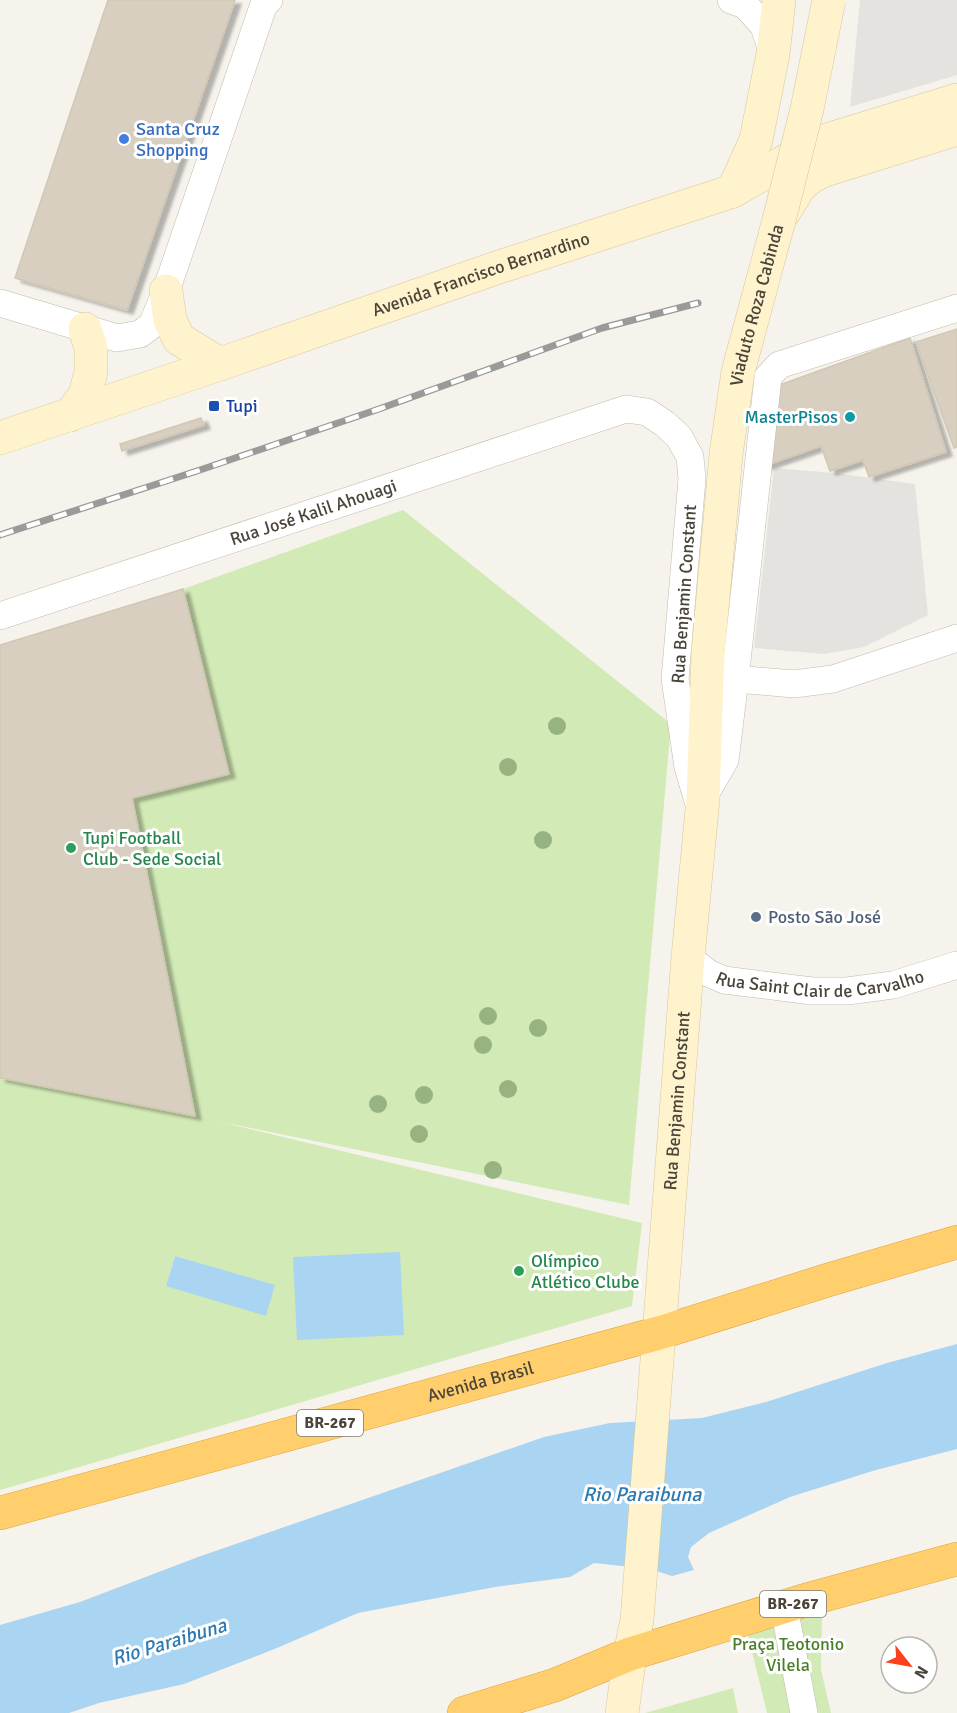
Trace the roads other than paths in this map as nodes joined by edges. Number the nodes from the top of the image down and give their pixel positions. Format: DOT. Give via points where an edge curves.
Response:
graph roads {
  1 [pos="269,0"];
  2 [pos="730,0"];
  3 [pos="779,0"];
  4 [pos="830,0"];
  5 [pos="773,54"];
  6 [pos="957,100"];
  7 [pos="957,129"];
  8 [pos="733,191"];
  9 [pos="779,220"];
  10 [pos="166,291"];
  11 [pos="0,303"];
  12 [pos="957,308"];
  13 [pos="85,329"];
  14 [pos="220,364"];
  15 [pos="626,409"];
  16 [pos="70,415"];
  17 [pos="0,438"];
  18 [pos="0,616"];
  19 [pos="957,638"];
  20 [pos="708,652"];
  21 [pos="735,679"];
  22 [pos="702,806"];
  23 [pos="688,957"];
  24 [pos="957,965"];
  25 [pos="957,1242"];
  26 [pos="659,1333"];
  27 [pos="0,1513"];
  28 [pos="957,1559"];
  29 [pos="784,1607"];
  30 [pos="630,1654"];
  31 [pos="464,1713"];
  32 [pos="622,1713"];
  33 [pos="804,1713"];
  1 -- 10 [label="street" via="264,4"];
  2 -- 5 [label="street" via="745,5 764,26"];
  3 -- 5 [label="main road"];
  4 -- 9 [label="main road, Viaduto Roza Cabinda, bridge"];
  5 -- 8 [label="main road" via="756,140"];
  6 -- 8 [label="main road, Avenida Francisco Bernardino" via="817,143"];
  7 -- 9 [label="main road" via="822,171 800,186"];
  8 -- 14 [label="main road, Avenida Francisco Bernardino"];
  9 -- 20 [label="main road, Viaduto Roza Cabinda" via="738,372 726,454"];
  10 -- 13 [label="street" via="152,325 140,334 117,338"];
  10 -- 14 [label="main road" via="170,320 179,339"];
  11 -- 13 [label="street"];
  12 -- 21 [label="street, Rua Benjamin Constant" via="779,365 768,376"];
  13 -- 16 [label="main road" via="92,348 91,372 84,394"];
  14 -- 16 [label="main road, Avenida Francisco Bernardino"];
  15 -- 18 [label="street, Rua José Kalil Ahouagi"];
  15 -- 22 [label="street, Rua Benjamin Constant" via="647,412 665,424 690,457 692,479 675,678 688,767"];
  16 -- 17 [label="main road, Avenida Francisco Bernardino"];
  19 -- 21 [label="street" via="833,679 794,684"];
  20 -- 22 [label="main road, Rua Benjamin Constant"];
  21 -- 22 [label="street, Rua Benjamin Constant" via="724,760"];
  22 -- 23 [label="main road, Rua Benjamin Constant"];
  23 -- 24 [label="street, Rua Saint Clair de Carvalho" via="724,980 812,991 893,985"];
  23 -- 26 [label="main road, Rua Benjamin Constant"];
  25 -- 26 [label="highway, Avenida Brasil / BR-267"];
  26 -- 27 [label="highway, Avenida Brasil / BR-267"];
  26 -- 30 [label="main road, Rua Benjamin Constant" via="637,1620"];
  28 -- 29 [label="highway, BR-267"];
  29 -- 30 [label="highway, BR-267"];
  29 -- 33 [label="street"];
  30 -- 31 [label="highway, BR-267" via="555,1685"];
  30 -- 32 [label="main road"];
}
